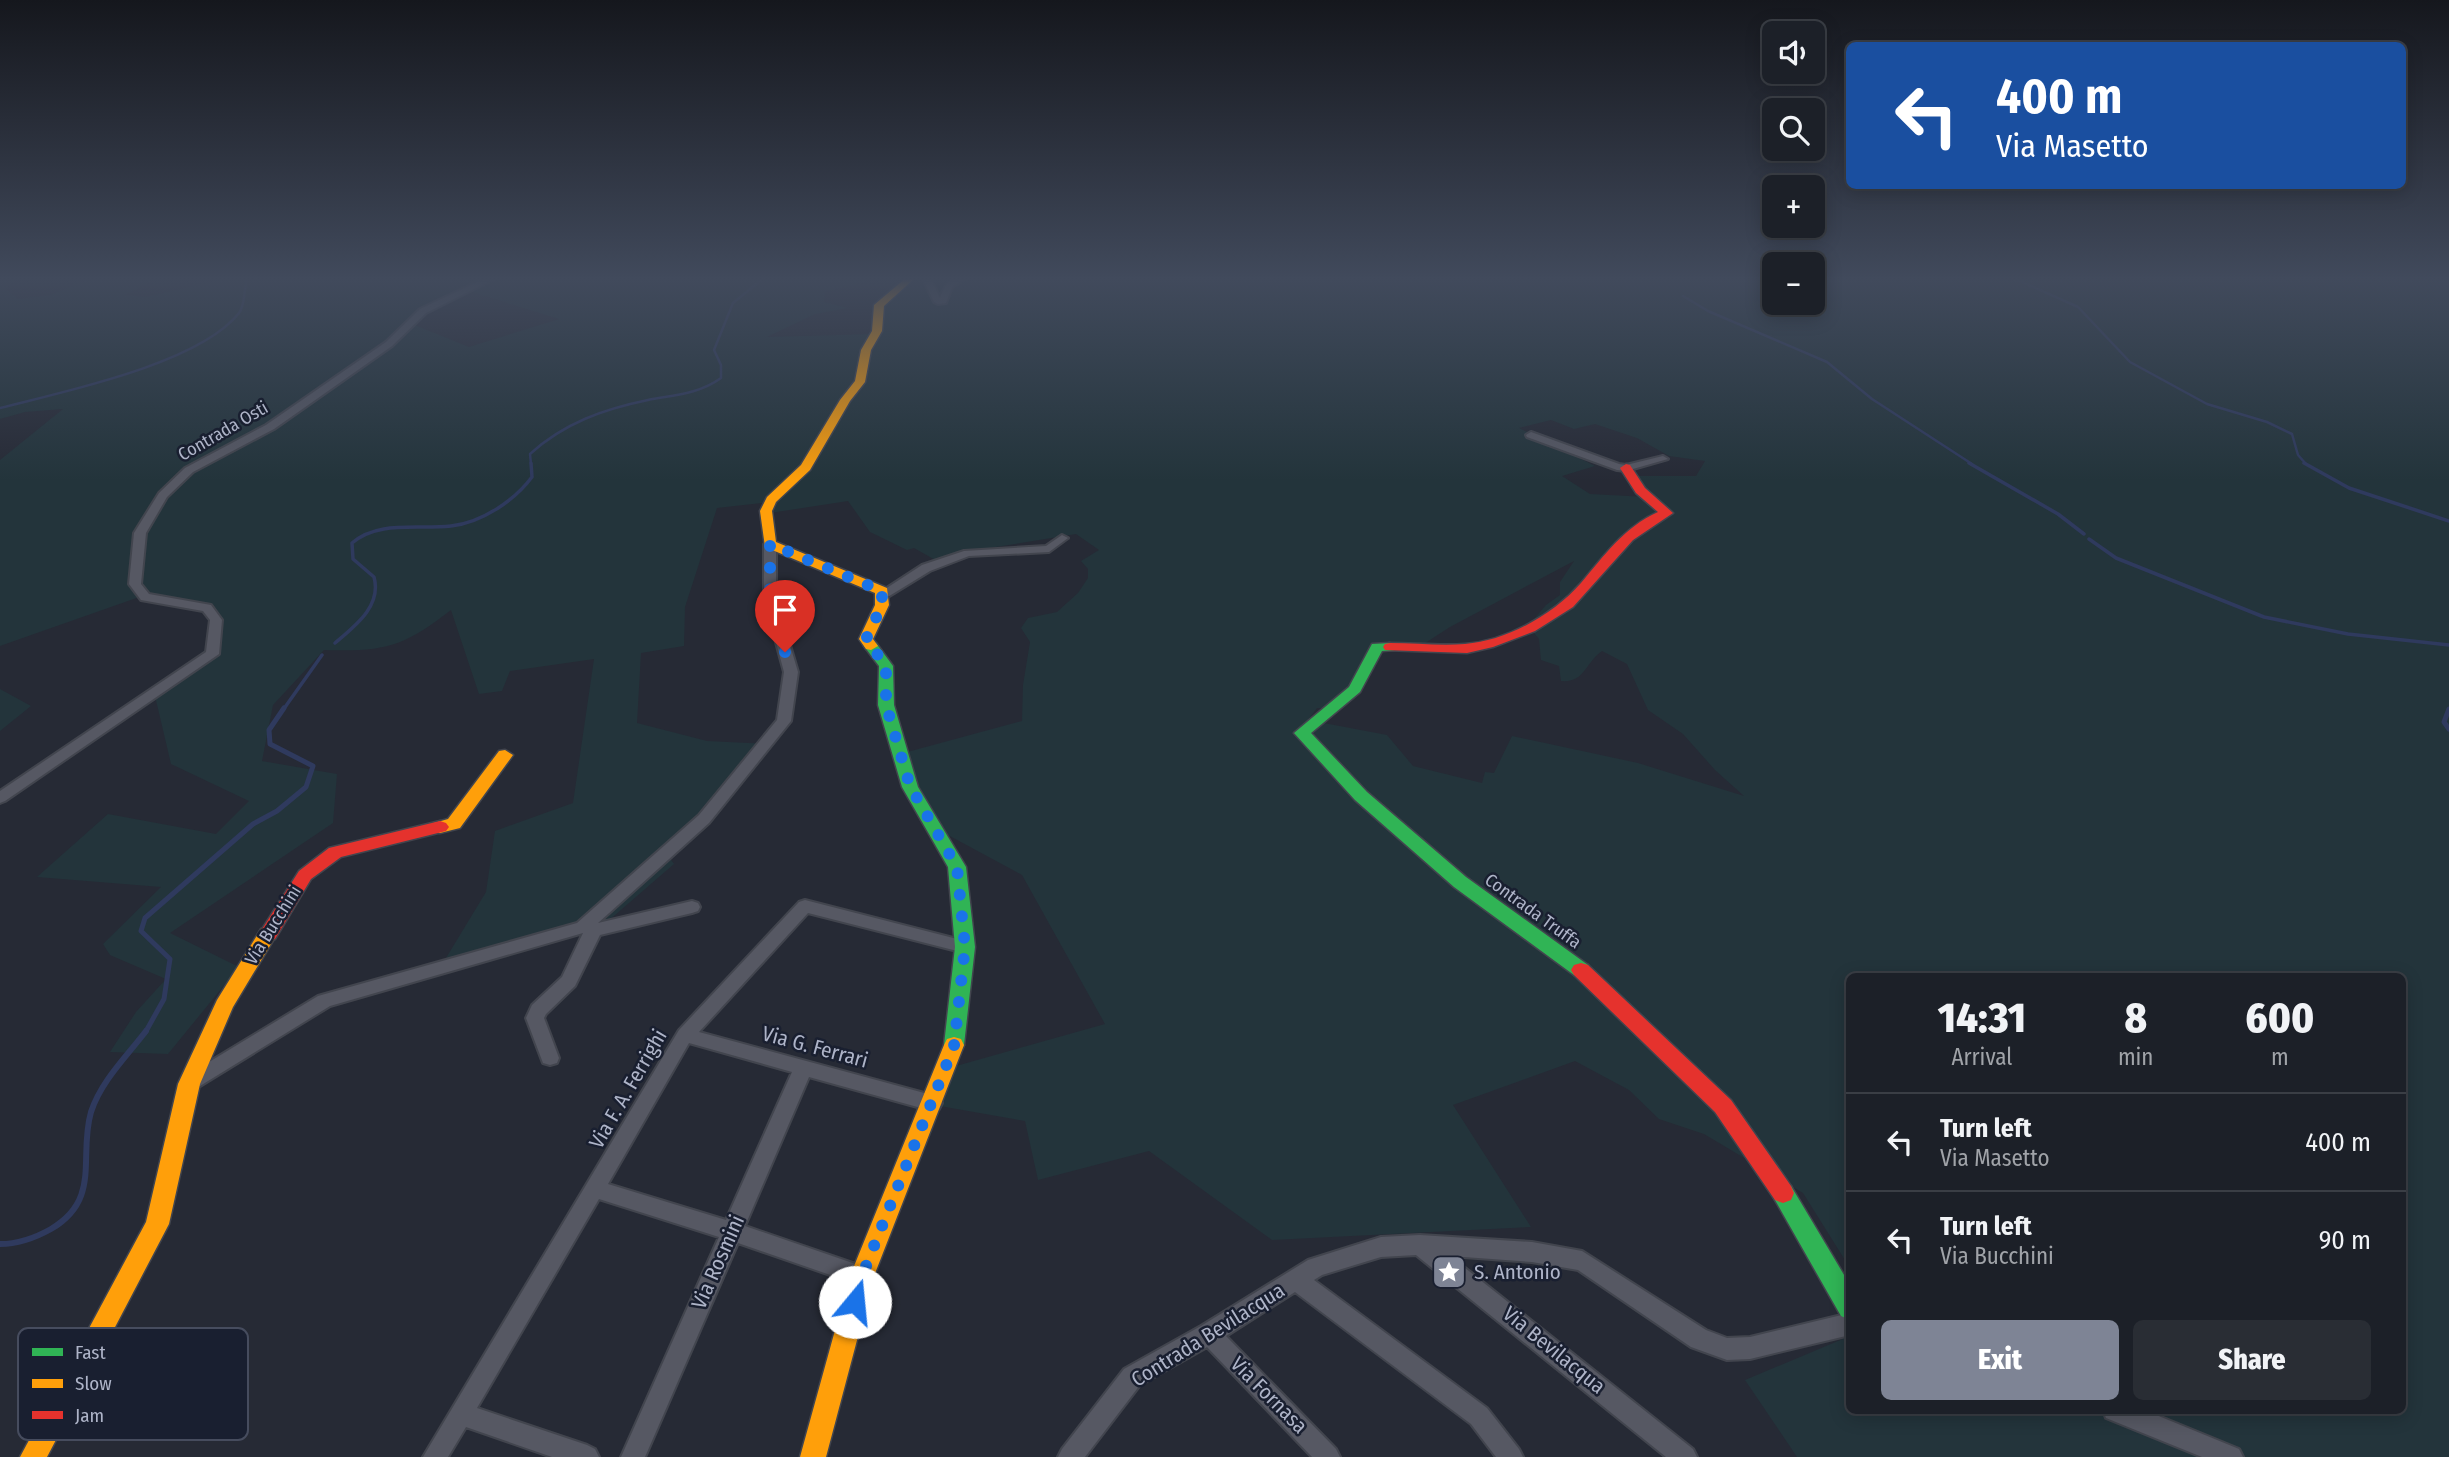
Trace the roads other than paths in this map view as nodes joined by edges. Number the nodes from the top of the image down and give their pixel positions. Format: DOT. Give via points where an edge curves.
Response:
graph roads {
  1 [pos="388,345"];
  2 [pos="869,345"];
  3 [pos="1531,435"];
  4 [pos="1663,459"];
  5 [pos="1626,468"];
  6 [pos="1062,538"];
  7 [pos="770,544"];
  8 [pos="882,595"];
  9 [pos="505,755"];
  10 [pos="0,798"];
  11 [pos="692,906"];
  12 [pos="589,928"];
  13 [pos="965,947"];
  14 [pos="685,1035"];
  15 [pos="550,1058"];
  16 [pos="804,1067"];
  17 [pos="189,1084"];
  18 [pos="932,1103"];
  19 [pos="596,1189"];
  20 [pos="732,1231"];
  21 [pos="1420,1245"];
  22 [pos="862,1276"];
  23 [pos="1296,1280"];
  24 [pos="1846,1301"];
  25 [pos="1846,1325"];
  26 [pos="102,1328"];
  27 [pos="1209,1334"];
  28 [pos="460,1414"];
  29 [pos="2124,1414"];
  30 [pos="42,1440"];
  31 [pos="33,1457"];
  32 [pos="435,1457"];
  33 [pos="587,1457"];
  34 [pos="633,1457"];
  35 [pos="813,1457"];
  36 [pos="1070,1457"];
  37 [pos="1328,1457"];
  38 [pos="1511,1457"];
  39 [pos="1685,1457"];
  40 [pos="2231,1457"];
  1 -- 10 [label="street, Contrada Osti" via="270,427 189,470 163,495 141,533 135,584 145,597 207,608 216,620 212,654"];
  2 -- 7 [label="street" via="860,382 821,446 807,467 771,500 766,511"];
  3 -- 5 [label="street"];
  4 -- 5 [label="street"];
  5 -- 24 [label="street, Contrada Truffa" via="1640,490 1667,513 1652,518 1620,545 1575,599 1546,621 1477,647 1377,647 1355,689 1303,733 1361,796 1460,882 1588,975 1723,1106 1797,1214"];
  6 -- 8 [label="street" via="1049,549 968,554 926,568"];
  7 -- 8 [label="street" via="878,587"];
  7 -- 12 [label="street" via="770,598 791,672 783,721 704,819"];
  8 -- 13 [label="street" via="866,639 886,666 886,705 910,786 957,867"];
  9 -- 17 [label="street, Via Bucchini" via="454,824 335,852 305,875 224,1005"];
  11 -- 12 [label="street"];
  12 -- 15 [label="street" via="569,981 535,1018"];
  12 -- 17 [label="street" via="324,1000"];
  13 -- 14 [label="street, Via F. A. Ferrighi" via="805,906"];
  13 -- 18 [label="street" via="954,1046"];
  14 -- 16 [label="street, Via G. Ferrari"];
  14 -- 19 [label="street, Via F. A. Ferrighi"];
  16 -- 18 [label="street, Via G. Ferrari"];
  16 -- 20 [label="street, Via Rosmini"];
  17 -- 26 [label="street, Via Bucchini" via="157,1224"];
  18 -- 22 [label="street"];
  19 -- 20 [label="street"];
  19 -- 28 [label="street, Via F. A. Ferrighi"];
  20 -- 22 [label="street"];
  20 -- 34 [label="street, Via Rosmini"];
  21 -- 23 [label="street, Contrada Bevilacqua" via="1381,1247 1317,1268"];
  21 -- 25 [label="street, Contrada Bevilacqua" via="1532,1252 1582,1261 1699,1339 1727,1349 1750,1348"];
  21 -- 39 [label="street, Via Bevilacqua"];
  22 -- 35 [label="street"];
  23 -- 27 [label="street, Contrada Bevilacqua"];
  23 -- 38 [label="street, Contrada Bevilacqua" via="1479,1416"];
  27 -- 36 [label="street, Contrada Bevilacqua" via="1132,1377"];
  27 -- 37 [label="street, Via Fornasa"];
  28 -- 32 [label="street, Via F. A. Ferrighi"];
  28 -- 33 [label="street"];
  29 -- 40 [label="street"];
  30 -- 31 [label="street, Via Bucchini"];
}
